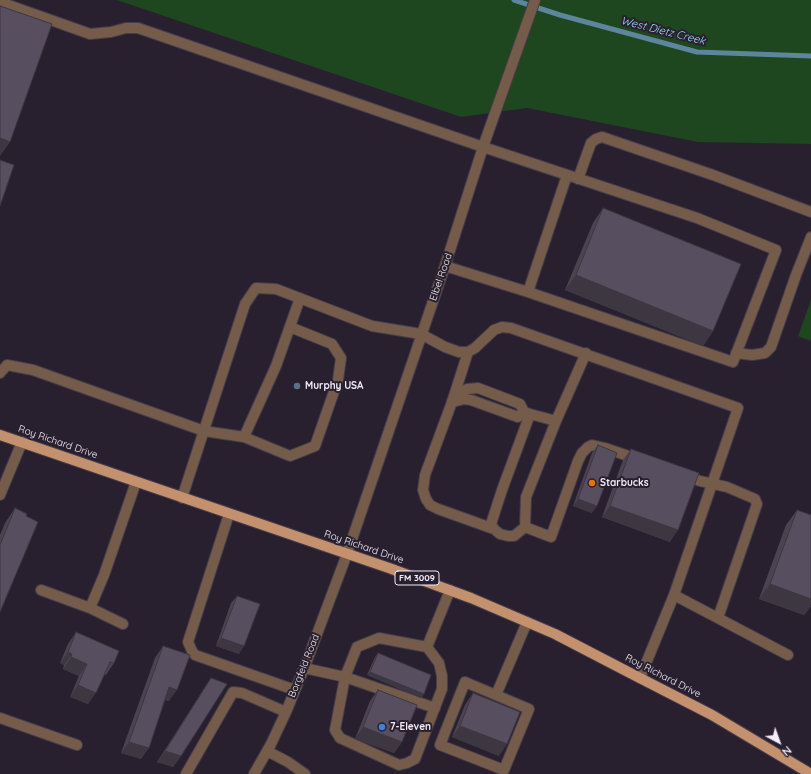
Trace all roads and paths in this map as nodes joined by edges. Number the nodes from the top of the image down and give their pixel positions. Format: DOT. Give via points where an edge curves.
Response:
graph roads {
  1 [pos="535,0"];
  2 [pos="0,2"];
  3 [pos="483,147"];
  4 [pos="567,175"];
  5 [pos="578,179"];
  6 [pos="811,212"];
  7 [pos="811,237"];
  8 [pos="445,266"];
  9 [pos="528,292"];
  10 [pos="300,298"];
  11 [pos="290,327"];
  12 [pos="421,334"];
  13 [pos="468,352"];
  14 [pos="736,353"];
  15 [pos="586,354"];
  16 [pos="0,373"];
  17 [pos="452,402"];
  18 [pos="527,413"];
  19 [pos="556,421"];
  20 [pos="204,430"];
  21 [pos="0,435"];
  22 [pos="244,437"];
  23 [pos="22,442"];
  24 [pos="648,463"];
  25 [pos="678,474"];
  26 [pos="136,482"];
  27 [pos="713,483"];
  28 [pos="0,495"];
  29 [pos="182,498"];
  30 [pos="229,514"];
  31 [pos="525,527"];
  32 [pos="494,529"];
  33 [pos="347,554"];
  34 [pos="41,590"];
  35 [pos="450,590"];
  36 [pos="674,595"];
  37 [pos="90,608"];
  38 [pos="718,618"];
  39 [pos="527,622"];
  40 [pos="123,624"];
  41 [pos="427,647"];
  42 [pos="788,655"];
  43 [pos="304,668"];
  44 [pos="345,677"];
  45 [pos="640,678"];
  46 [pos="295,690"];
  47 [pos="496,695"];
  48 [pos="435,708"];
  49 [pos="286,712"];
  50 [pos="0,718"];
  51 [pos="77,745"];
  52 [pos="267,751"];
  53 [pos="186,774"];
  54 [pos="254,774"];
  55 [pos="305,774"];
  56 [pos="811,774"];
  1 -- 3 [label="street, Elbel Road"];
  2 -- 3 [label="street" via="90,34 138,28"];
  3 -- 4 [label="street"];
  3 -- 8 [label="street, Elbel Road"];
  4 -- 5 [label="street"];
  4 -- 9 [label="street"];
  5 -- 6 [label="street" via="591,143 602,138 713,175"];
  5 -- 14 [label="street" via="696,218 776,250"];
  7 -- 14 [label="street" via="771,347 765,353"];
  8 -- 9 [label="street"];
  8 -- 12 [label="street, Elbel Road"];
  9 -- 14 [label="street" via="733,362"];
  10 -- 11 [label="street"];
  10 -- 12 [label="street" via="372,326"];
  10 -- 20 [label="street" via="276,289 256,288 245,304"];
  11 -- 22 [label="street" via="276,366"];
  11 -- 22 [label="street" via="332,344 341,358 338,380 316,446 290,456"];
  12 -- 13 [label="street" via="459,352"];
  12 -- 33 [label="street, Elbel Road"];
  13 -- 15 [label="street" via="484,342 494,330 502,327 521,330"];
  13 -- 17 [label="street"];
  15 -- 19 [label="street"];
  15 -- 27 [label="street" via="738,408"];
  16 -- 20 [label="street" via="7,365 34,370"];
  17 -- 18 [label="street" via="467,389 478,388 520,404"];
  17 -- 32 [label="street" via="424,475 423,490 430,505"];
  18 -- 19 [label="street"];
  18 -- 32 [label="street" via="491,524"];
  19 -- 31 [label="street" via="526,497"];
  20 -- 22 [label="street"];
  20 -- 29 [label="street"];
  21 -- 23 [label="main road, Roy Richard Drive / FM 3009"];
  23 -- 26 [label="main road, Roy Richard Drive / FM 3009"];
  23 -- 28 [label="street"];
  24 -- 31 [label="street" via="605,448 592,445 588,447 578,461 552,537"];
  25 -- 27 [label="street"];
  26 -- 29 [label="main road, Roy Richard Drive / FM 3009"];
  26 -- 37 [label="street"];
  27 -- 36 [label="street"];
  27 -- 38 [label="street" via="749,496 755,499 757,504"];
  29 -- 30 [label="main road, Roy Richard Drive / FM 3009"];
  30 -- 33 [label="main road, Roy Richard Drive / FM 3009"];
  30 -- 46 [label="street" via="188,642 195,655"];
  31 -- 32 [label="street" via="514,536 500,534"];
  33 -- 35 [label="main road, Roy Richard Drive / FM 3009"];
  33 -- 43 [label="street, Borgfeld Road"];
  34 -- 37 [label="street"];
  35 -- 39 [label="main road, Roy Richard Drive / FM 3009"];
  35 -- 41 [label="street"];
  36 -- 38 [label="street"];
  36 -- 45 [label="street"];
  37 -- 40 [label="street"];
  38 -- 42 [label="street"];
  39 -- 45 [label="main road, Roy Richard Drive / FM 3009"];
  39 -- 47 [label="street"];
  41 -- 44 [label="street" via="379,638 356,647"];
  41 -- 48 [label="street" via="439,663 442,676 442,689"];
  43 -- 44 [label="street"];
  43 -- 46 [label="street, Borgfeld Road"];
  44 -- 48 [label="street"];
  44 -- 48 [label="street" via="335,730 340,738 398,765 415,759"];
  45 -- 56 [label="main road, Roy Richard Drive / FM 3009" via="717,718"];
  46 -- 49 [label="street, Borgfeld Road"];
  47 -- 47 [label="street" via="465,682 440,745 504,770 529,709"];
  49 -- 52 [label="street, Borgfeld Road"];
  49 -- 53 [label="street" via="242,693 233,692"];
  50 -- 51 [label="street"];
  52 -- 54 [label="street, Borgfeld Road"];
  52 -- 55 [label="street"];
}
